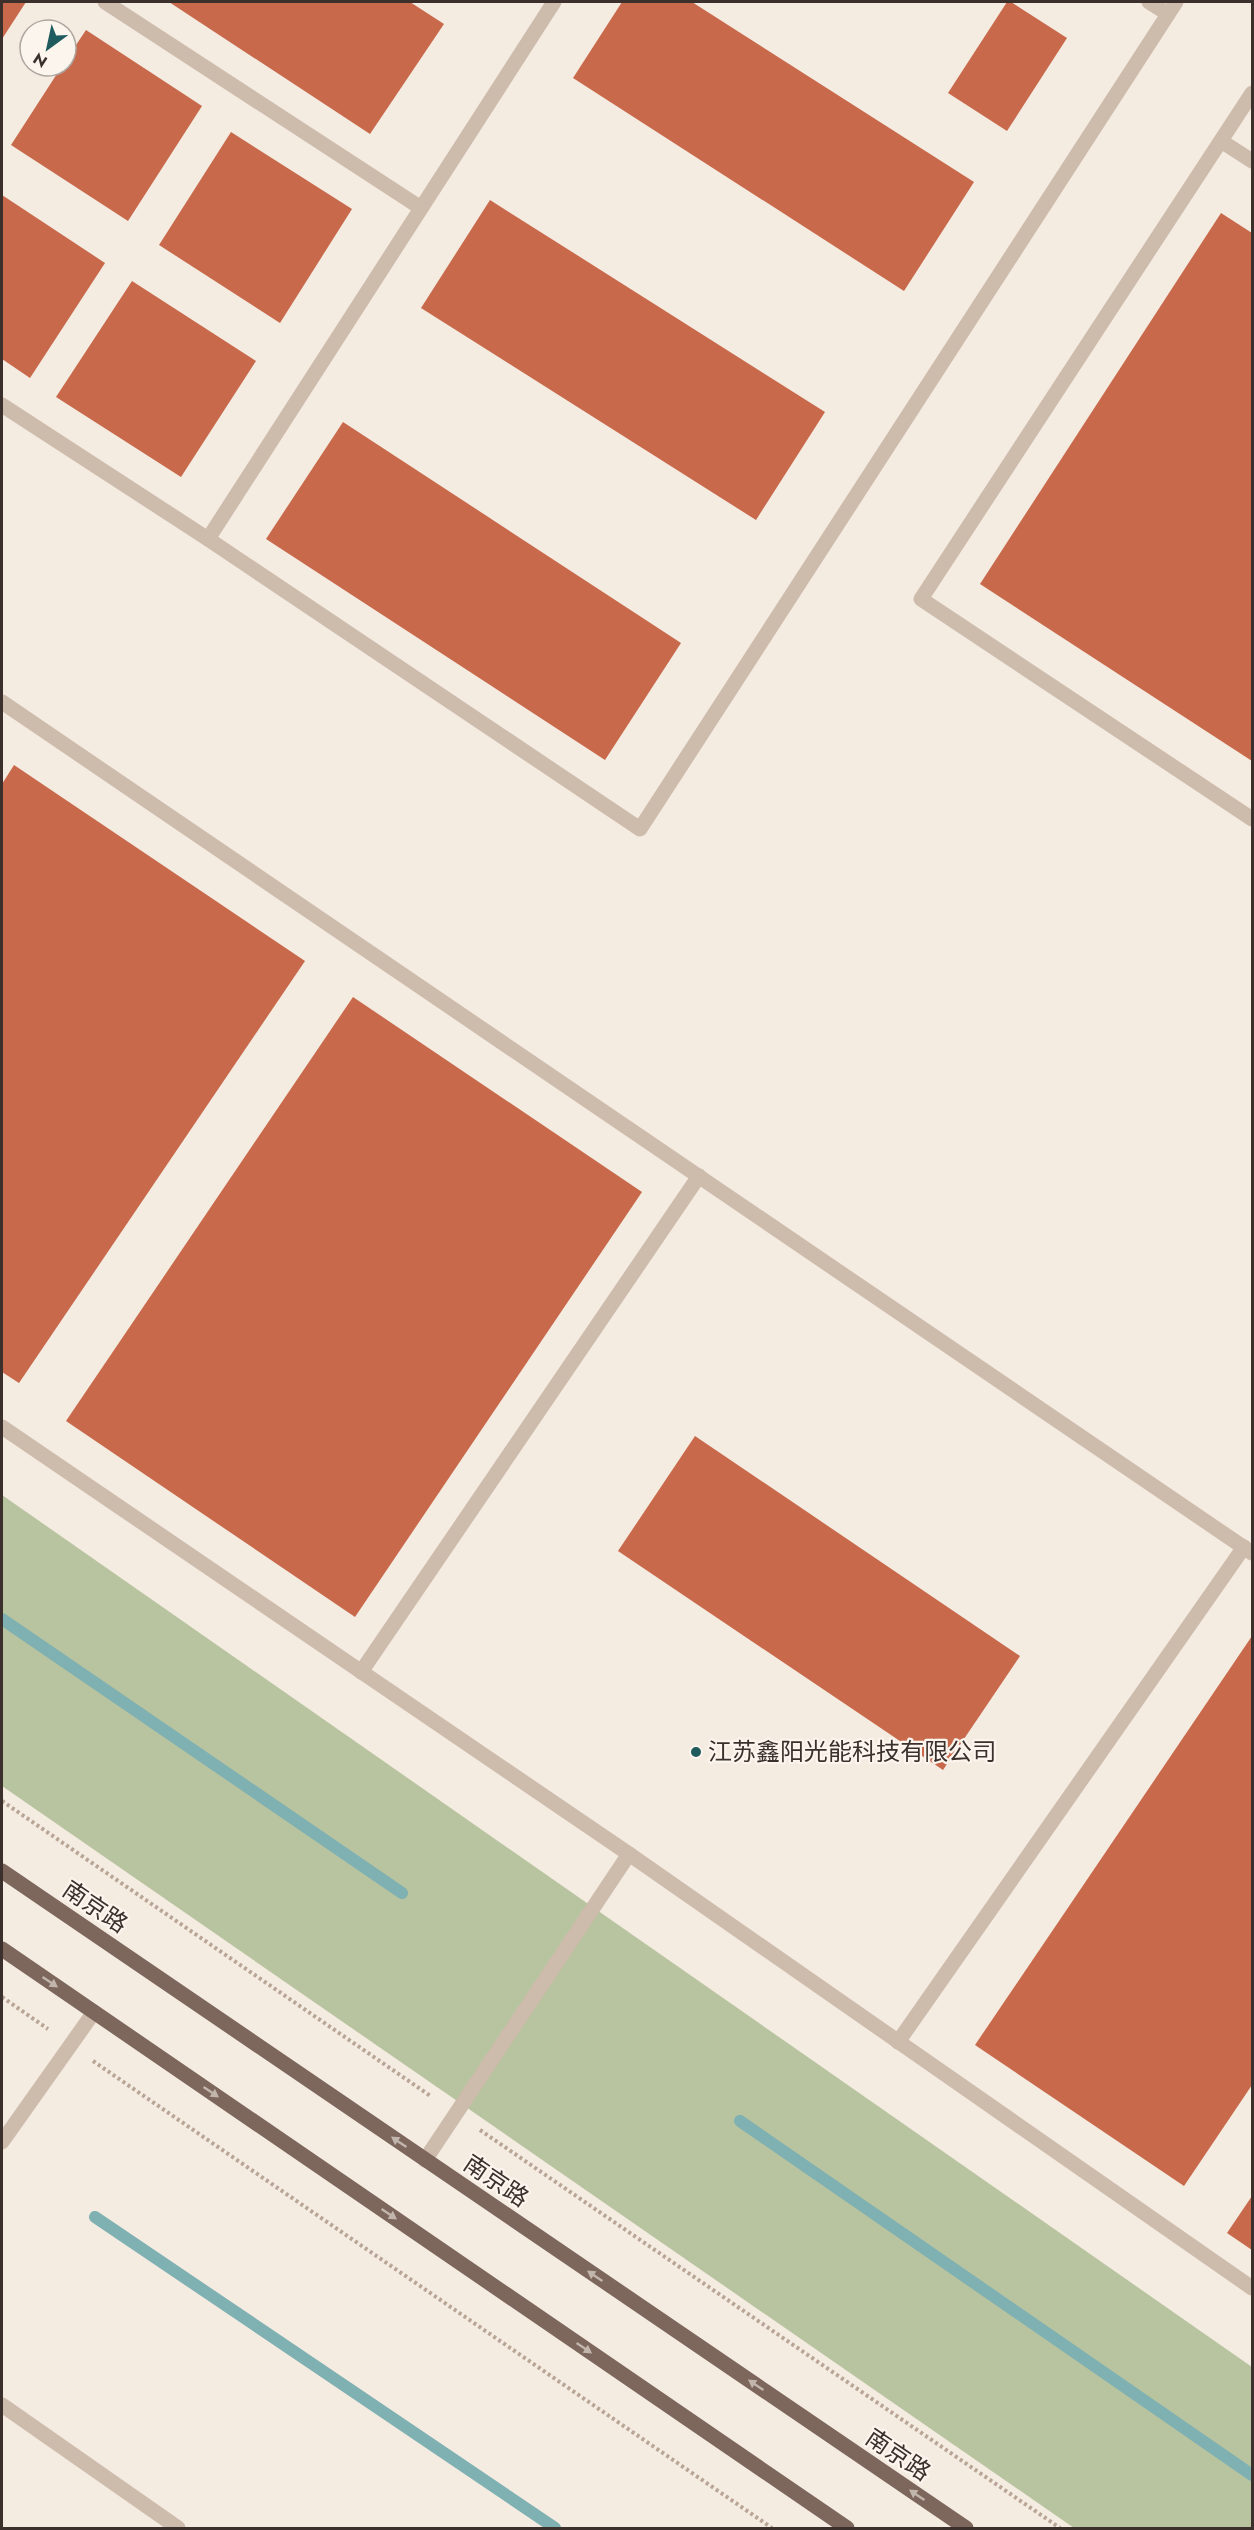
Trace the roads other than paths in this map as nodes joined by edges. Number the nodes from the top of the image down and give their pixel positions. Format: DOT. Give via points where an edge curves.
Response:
graph roads {
  1 [pos="105,2"];
  2 [pos="554,2"];
  3 [pos="1149,2"];
  4 [pos="1172,8"];
  5 [pos="1252,93"];
  6 [pos="1221,141"];
  7 [pos="1252,161"];
  8 [pos="421,208"];
  9 [pos="2,405"];
  10 [pos="208,539"];
  11 [pos="2,702"];
  12 [pos="1252,819"];
  13 [pos="699,1176"];
  14 [pos="2,1427"];
  15 [pos="1248,1550"];
  16 [pos="361,1672"];
  17 [pos="629,1854"];
  18 [pos="2,1871"];
  19 [pos="2,1949"];
  20 [pos="94,2012"];
  21 [pos="898,2042"];
  22 [pos="2,2142"];
  23 [pos="425,2160"];
  24 [pos="1252,2288"];
  25 [pos="2,2405"];
  26 [pos="178,2529"];
  27 [pos="847,2529"];
  28 [pos="966,2529"];
  1 -- 8 [label="lane"];
  2 -- 8 [label="lane"];
  3 -- 4 [label="lane"];
  4 -- 10 [label="lane" via="640,829"];
  5 -- 6 [label="lane"];
  6 -- 7 [label="lane"];
  6 -- 12 [label="lane" via="921,599"];
  8 -- 10 [label="lane"];
  9 -- 10 [label="lane"];
  11 -- 13 [label="lane"];
  13 -- 15 [label="lane"];
  13 -- 16 [label="lane"];
  14 -- 16 [label="lane"];
  15 -- 21 [label="lane"];
  16 -- 17 [label="lane"];
  17 -- 21 [label="lane"];
  17 -- 23 [label="lane"];
  23 -- 18 [label="main road, 南京路, one-way"];
  19 -- 20 [label="main road, one-way"];
  20 -- 22 [label="lane"];
  20 -- 27 [label="main road, one-way"];
  21 -- 24 [label="lane"];
  28 -- 23 [label="main road, 南京路, one-way"];
  25 -- 26 [label="lane"];
}
